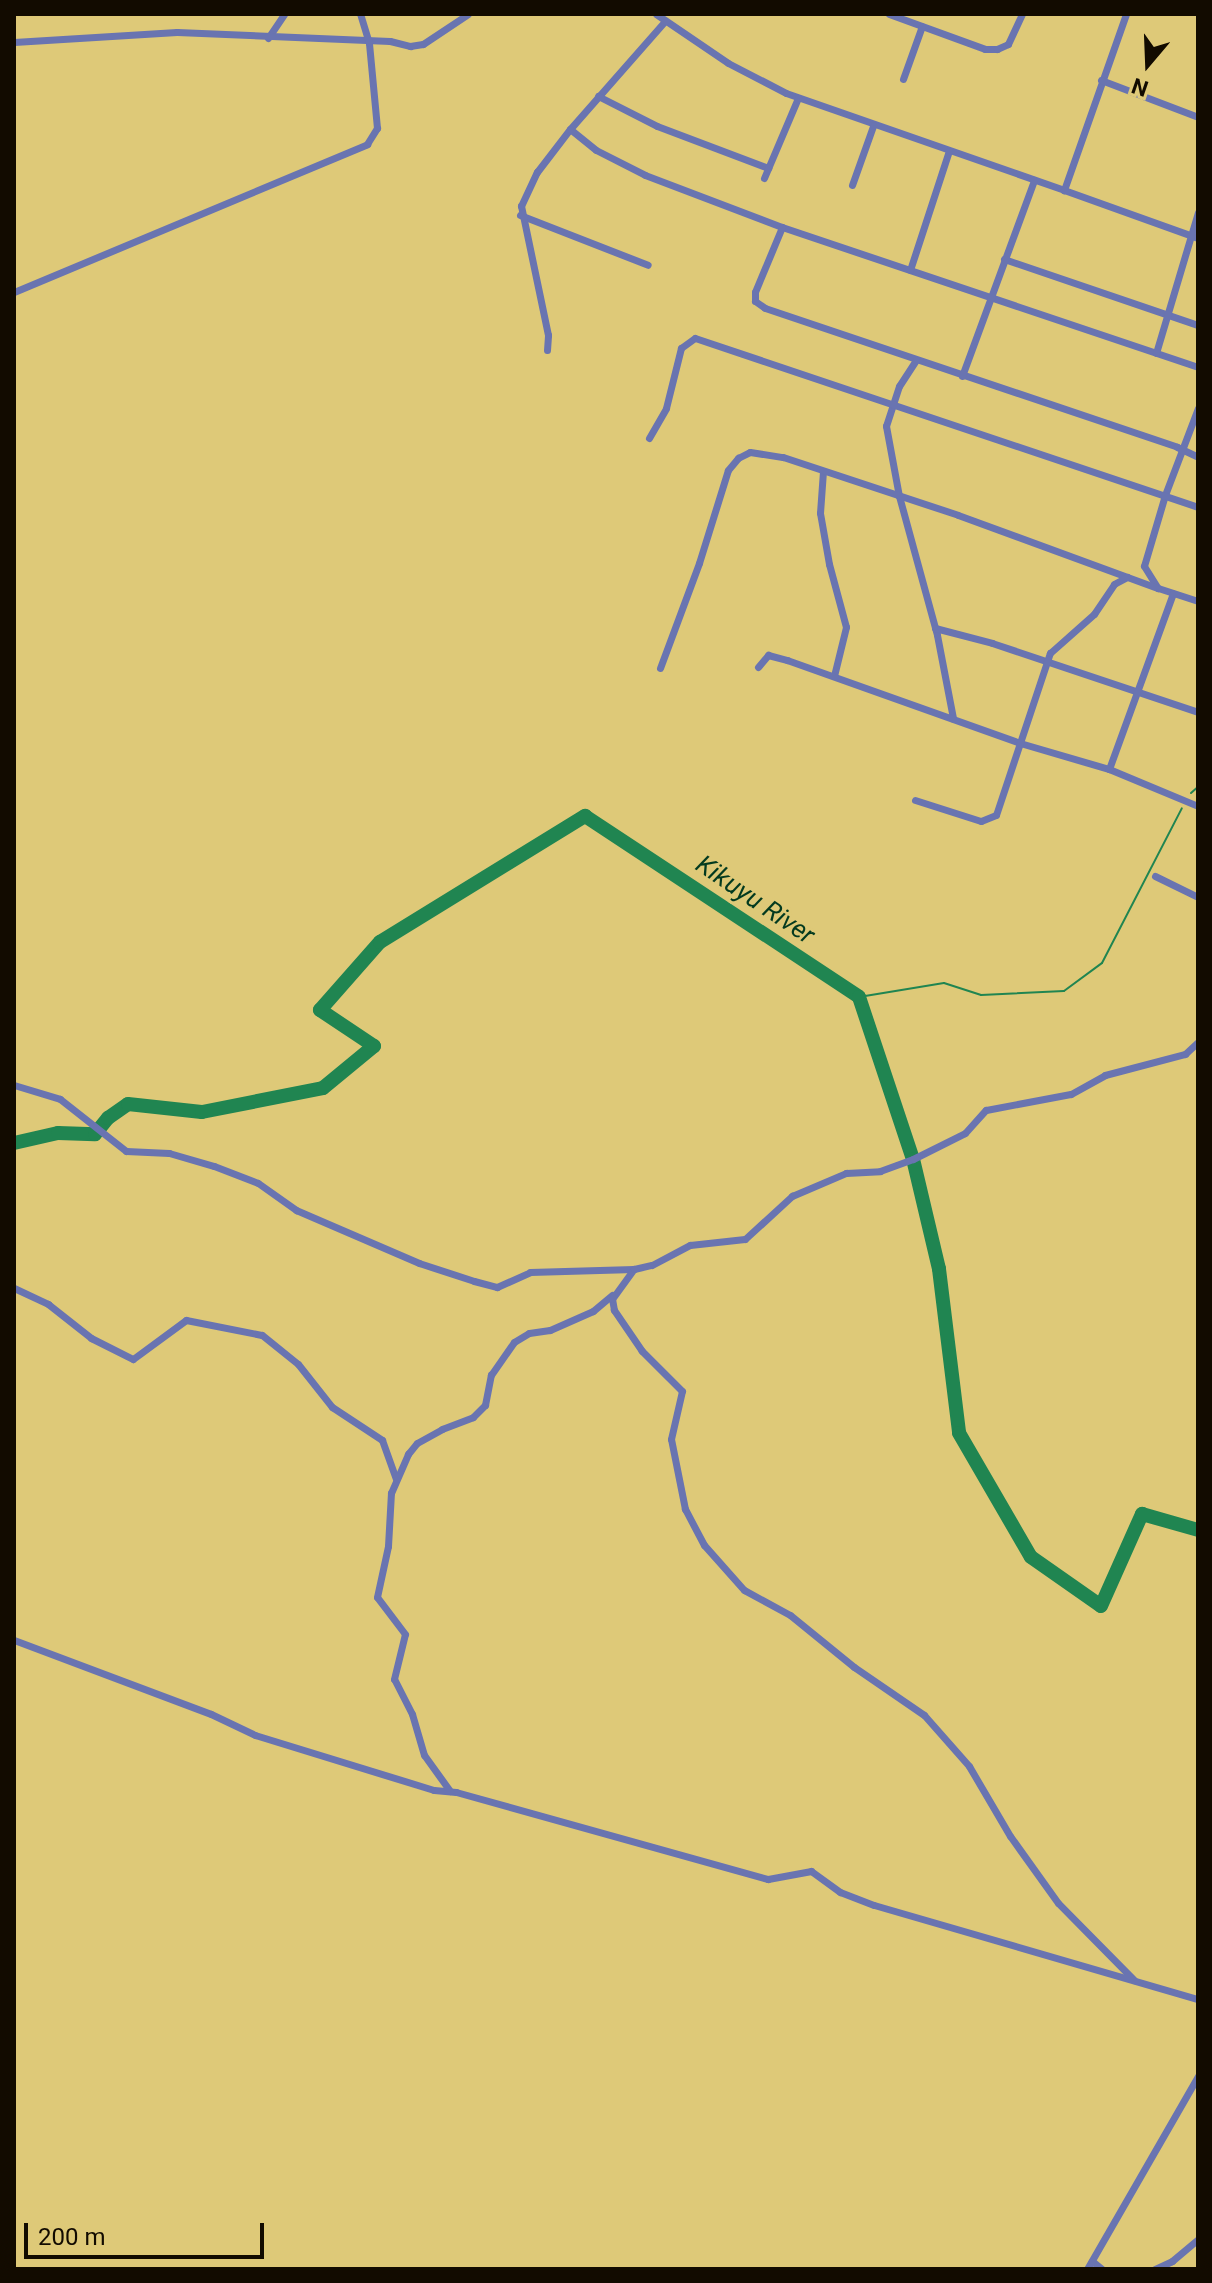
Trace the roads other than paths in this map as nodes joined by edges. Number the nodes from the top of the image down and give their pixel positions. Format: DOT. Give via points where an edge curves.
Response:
graph roads {
  1 [pos="284,14"];
  2 [pos="360,14"];
  3 [pos="468,14"];
  4 [pos="656,14"];
  5 [pos="889,14"];
  6 [pos="1022,14"];
  7 [pos="1126,14"];
  8 [pos="665,21"];
  9 [pos="922,26"];
  10 [pos="268,38"];
  11 [pos="14,42"];
  12 [pos="369,43"];
  13 [pos="903,79"];
  14 [pos="1101,80"];
  15 [pos="598,96"];
  16 [pos="798,98"];
  17 [pos="1198,117"];
  18 [pos="873,126"];
  19 [pos="570,129"];
  20 [pos="949,151"];
  21 [pos="768,168"];
  22 [pos="764,178"];
  23 [pos="1034,180"];
  24 [pos="852,185"];
  25 [pos="1064,190"];
  26 [pos="1198,212"];
  27 [pos="520,215"];
  28 [pos="782,227"];
  29 [pos="1194,236"];
  30 [pos="1004,259"];
  31 [pos="648,265"];
  32 [pos="910,270"];
  33 [pos="14,292"];
  34 [pos="990,299"];
  35 [pos="1168,315"];
  36 [pos="1198,325"];
  37 [pos="547,350"];
  38 [pos="1156,353"];
  39 [pos="916,360"];
  40 [pos="1198,367"];
  41 [pos="962,376"];
  42 [pos="892,402"];
  43 [pos="1198,408"];
  44 [pos="649,438"];
  45 [pos="1182,452"];
  46 [pos="1198,457"];
  47 [pos="823,471"];
  48 [pos="1165,495"];
  49 [pos="899,496"];
  50 [pos="1198,507"];
  51 [pos="1127,577"];
  52 [pos="1158,588"];
  53 [pos="1173,593"];
  54 [pos="1198,601"];
  55 [pos="935,628"];
  56 [pos="1047,663"];
  57 [pos="758,667"];
  58 [pos="660,668"];
  59 [pos="834,676"];
  60 [pos="1136,693"];
  61 [pos="1198,712"];
  62 [pos="953,718"];
  63 [pos="1020,743"];
  64 [pos="1109,769"];
  65 [pos="915,800"];
  66 [pos="1198,806"];
  67 [pos="1155,876"];
  68 [pos="1198,897"];
  69 [pos="1198,1042"];
  70 [pos="14,1085"];
  71 [pos="634,1269"];
  72 [pos="14,1288"];
  73 [pos="613,1294"];
  74 [pos="396,1479"];
  75 [pos="14,1640"];
  76 [pos="450,1791"];
  77 [pos="1134,1980"];
  78 [pos="1198,1999"];
  79 [pos="1198,2076"];
  80 [pos="1198,2239"];
  81 [pos="1092,2261"];
  82 [pos="1087,2269"];
  83 [pos="1102,2269"];
  84 [pos="1155,2269"];
  1 -- 10 [label="street"];
  2 -- 12 [label="street"];
  3 -- 12 [label="street" via="423,44"];
  4 -- 8 [label="street"];
  5 -- 9 [label="street"];
  6 -- 9 [label="street" via="1008,44 997,49"];
  7 -- 14 [label="street"];
  8 -- 15 [label="street"];
  8 -- 16 [label="street" via="728,63"];
  9 -- 13 [label="street"];
  10 -- 11 [label="street" via="177,32"];
  10 -- 12 [label="street"];
  12 -- 33 [label="street" via="377,128 367,144"];
  14 -- 17 [label="street"];
  14 -- 25 [label="street"];
  15 -- 19 [label="street"];
  15 -- 21 [label="street" via="657,126"];
  16 -- 18 [label="street"];
  16 -- 21 [label="street"];
  18 -- 20 [label="street"];
  18 -- 24 [label="street"];
  19 -- 27 [label="street" via="537,172"];
  19 -- 28 [label="street" via="596,150 645,175"];
  20 -- 23 [label="street"];
  20 -- 32 [label="street"];
  21 -- 22 [label="street"];
  23 -- 25 [label="street"];
  23 -- 30 [label="street"];
  25 -- 29 [label="street"];
  26 -- 29 [label="street"];
  27 -- 31 [label="street"];
  27 -- 37 [label="street"];
  28 -- 32 [label="street"];
  28 -- 39 [label="street" via="755,301"];
  29 -- 35 [label="street"];
  30 -- 34 [label="street"];
  30 -- 35 [label="street"];
  32 -- 34 [label="street"];
  34 -- 38 [label="street"];
  34 -- 41 [label="street"];
  35 -- 36 [label="street"];
  35 -- 38 [label="street"];
  38 -- 40 [label="street"];
  39 -- 41 [label="street"];
  39 -- 42 [label="street"];
  41 -- 45 [label="street"];
  42 -- 44 [label="street" via="695,338 681,348 666,408"];
  42 -- 48 [label="street"];
  42 -- 49 [label="street" via="886,426"];
  43 -- 45 [label="street"];
  45 -- 46 [label="street"];
  45 -- 48 [label="street"];
  47 -- 49 [label="street"];
  47 -- 58 [label="street" via="764,452 750,452 728,470"];
  47 -- 59 [label="street" via="820,513 846,627"];
  48 -- 50 [label="street"];
  48 -- 52 [label="street" via="1144,566"];
  49 -- 51 [label="street"];
  49 -- 55 [label="street"];
  51 -- 52 [label="street"];
  51 -- 56 [label="street" via="1058,643"];
  52 -- 53 [label="street"];
  53 -- 54 [label="street"];
  53 -- 60 [label="street"];
  55 -- 56 [label="street"];
  55 -- 62 [label="street"];
  56 -- 60 [label="street"];
  56 -- 63 [label="street"];
  57 -- 59 [label="street" via="768,655"];
  59 -- 62 [label="street"];
  60 -- 61 [label="street"];
  60 -- 64 [label="street"];
  62 -- 63 [label="street"];
  63 -- 64 [label="street"];
  63 -- 65 [label="street" via="996,815 981,821"];
  64 -- 66 [label="street"];
  67 -- 68 [label="street"];
  69 -- 71 [label="street" via="1185,1054 1105,1075 1071,1094 986,1110 960,1137 913,1159 880,1171 846,1173 792,1196 745,1239 690,1245"];
  70 -- 71 [label="street" via="69,1105 126,1151 165,1152 214,1166 256,1182 296,1210 474,1281 497,1287 530,1272"];
  71 -- 73 [label="street"];
  72 -- 74 [label="street" via="48,1304 91,1338 129,1358 140,1357 186,1320 264,1336 298,1364 332,1407 380,1438"];
  73 -- 74 [label="street" via="593,1311 514,1342 491,1375 485,1405 473,1417 417,1443"];
  73 -- 77 [label="street" via="614,1310 642,1351 682,1391 671,1439 685,1509 704,1545 744,1590 790,1615 924,1715 969,1766 1058,1903"];
  74 -- 76 [label="street" via="377,1597 405,1634 394,1679 414,1718 424,1755"];
  75 -- 76 [label="street" via="255,1735"];
  76 -- 77 [label="street" via="768,1879 811,1871 828,1886 874,1905"];
  77 -- 78 [label="street"];
  79 -- 81 [label="street"];
  80 -- 84 [label="street"];
  81 -- 82 [label="street"];
  81 -- 83 [label="street"];
}
